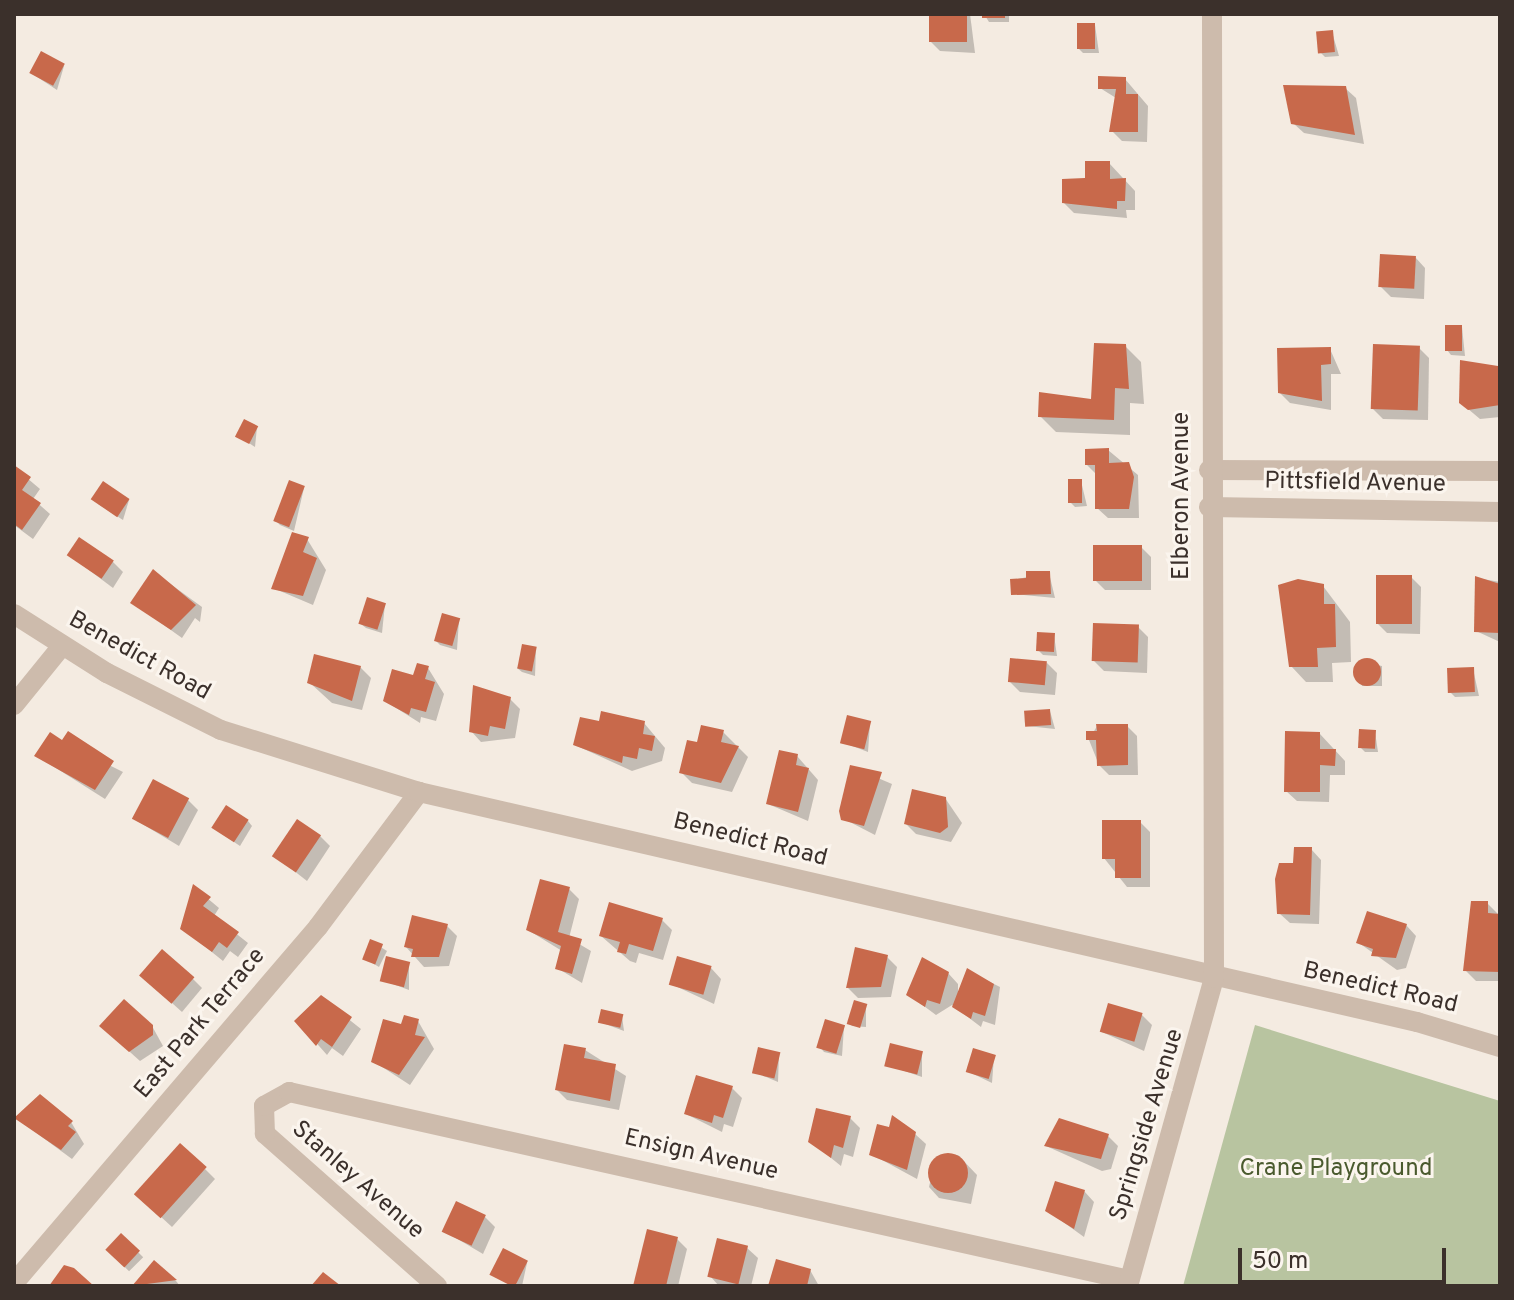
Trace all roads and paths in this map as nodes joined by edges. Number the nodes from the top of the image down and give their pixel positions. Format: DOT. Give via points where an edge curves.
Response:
graph roads {
  1 [pos="1212,14"];
  2 [pos="1209,470"];
  3 [pos="1500,471"];
  4 [pos="1209,507"];
  5 [pos="1500,512"];
  6 [pos="14,614"];
  7 [pos="62,646"];
  8 [pos="14,705"];
  9 [pos="419,792"];
  10 [pos="1214,978"];
  11 [pos="1500,1047"];
  12 [pos="264,1106"];
  13 [pos="14,1283"];
  14 [pos="1128,1283"];
  15 [pos="437,1286"];
  1 -- 2 [label="street, Elberon Avenue"];
  2 -- 3 [label="street, Pittsfield Avenue"];
  2 -- 4 [label="street, Elberon Avenue"];
  4 -- 5 [label="street, Pittsfield Avenue"];
  4 -- 10 [label="street, Elberon Avenue"];
  6 -- 7 [label="street, Benedict Road"];
  7 -- 8 [label="street"];
  7 -- 9 [label="street, Benedict Road" via="221,730"];
  9 -- 10 [label="street, Benedict Road"];
  9 -- 13 [label="street, East Park Terrace" via="318,927"];
  10 -- 11 [label="street, Benedict Road"];
  10 -- 14 [label="street, Springside Avenue"];
  12 -- 14 [label="street, Ensign Avenue" via="289,1092"];
  12 -- 15 [label="street, Stanley Avenue" via="265,1134"];
}
